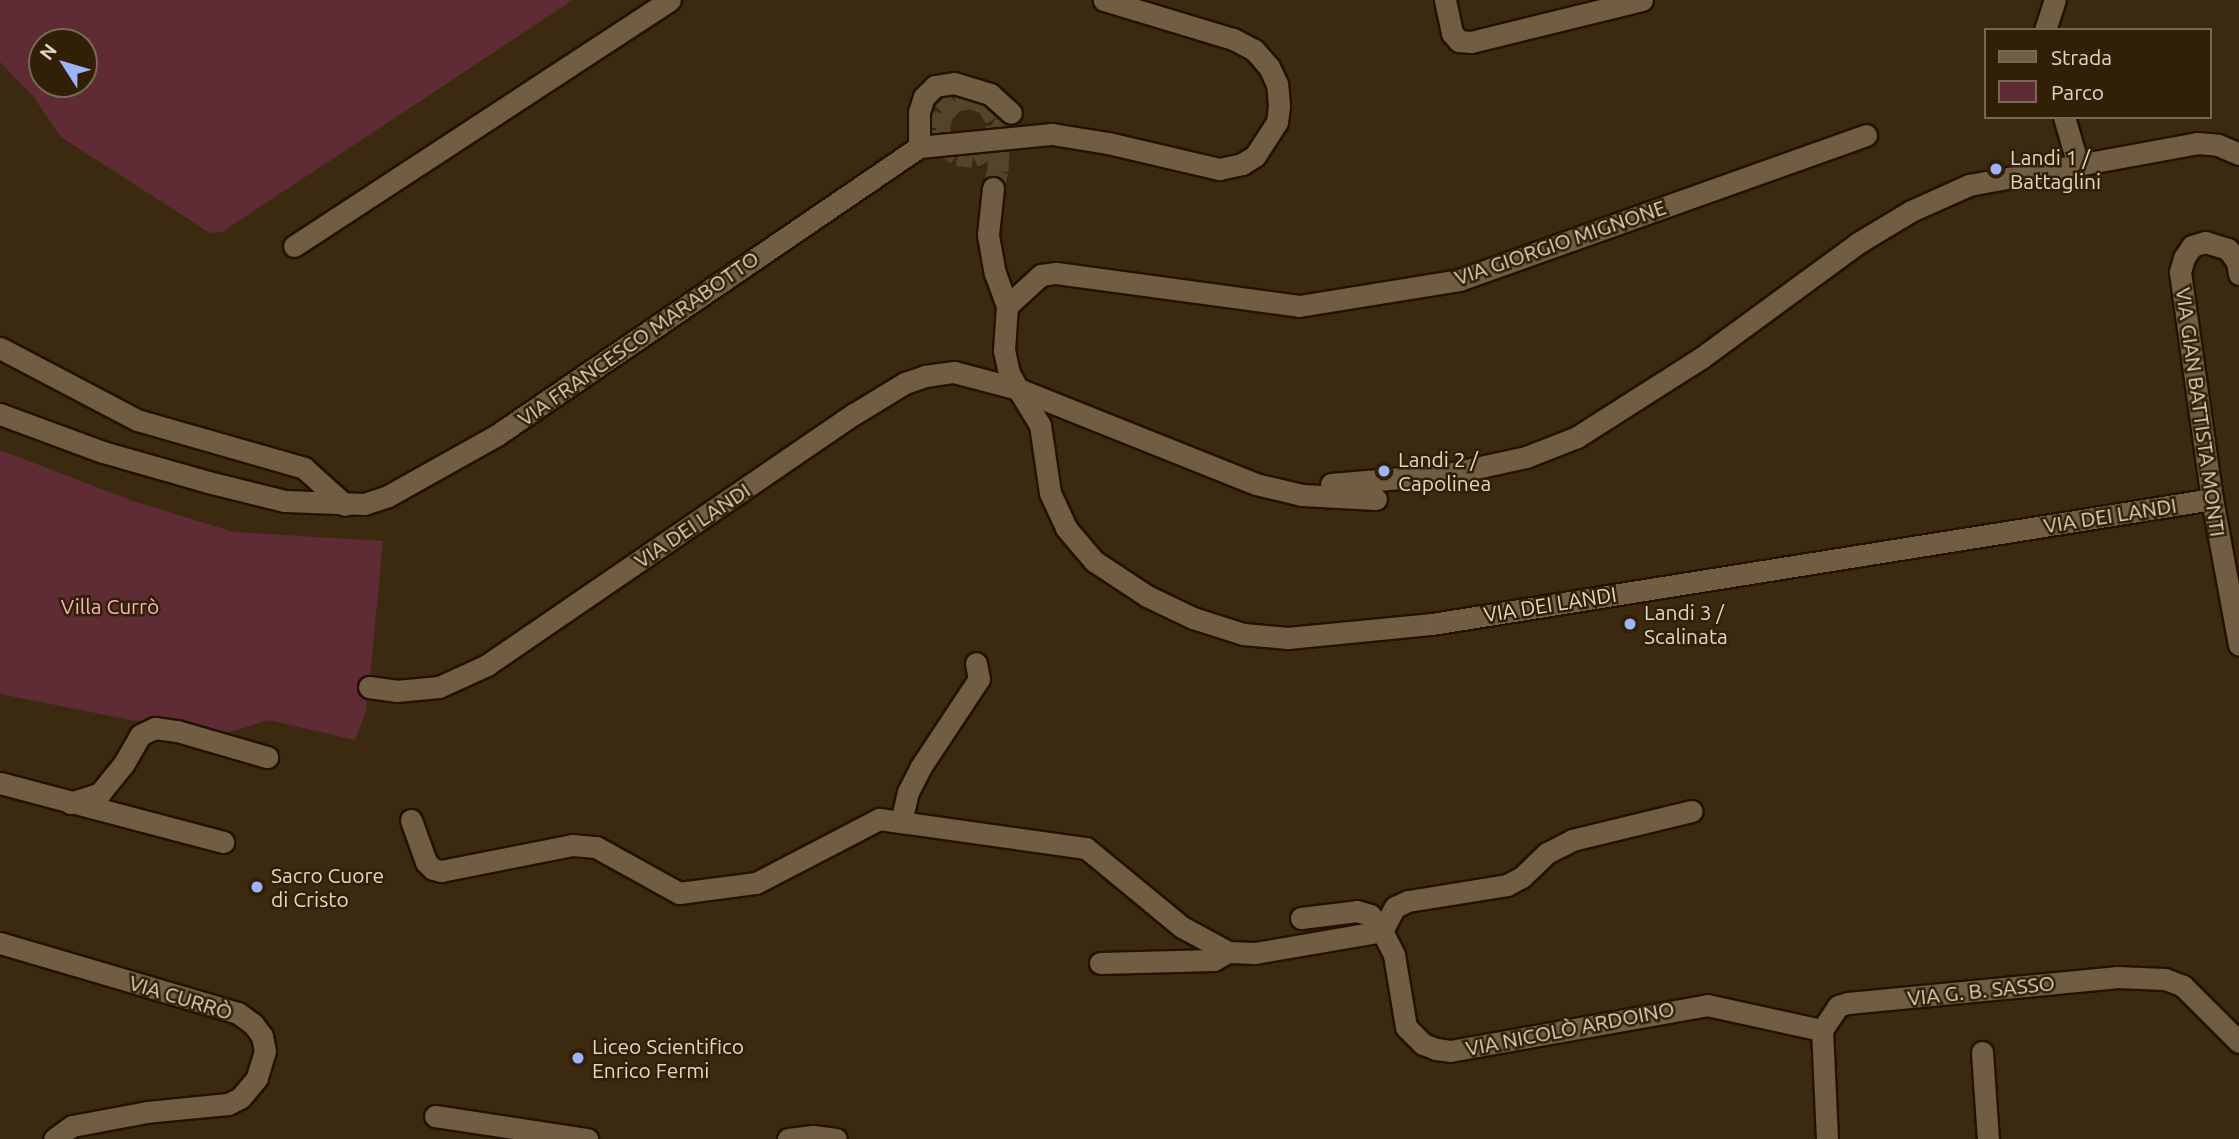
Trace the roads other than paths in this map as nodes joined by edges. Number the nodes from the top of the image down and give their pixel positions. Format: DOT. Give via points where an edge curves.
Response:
graph roads {
  1 [pos="670,0"];
  2 [pos="1104,0"];
  3 [pos="1445,0"];
  4 [pos="1642,0"];
  5 [pos="2055,0"];
  6 [pos="2046,28"];
  7 [pos="1011,113"];
  8 [pos="2065,119"];
  9 [pos="1866,135"];
  10 [pos="919,147"];
  11 [pos="2239,154"];
  12 [pos="2078,164"];
  13 [pos="993,188"];
  14 [pos="294,246"];
  15 [pos="2239,274"];
  16 [pos="1007,306"];
  17 [pos="0,348"];
  18 [pos="1017,389"];
  19 [pos="0,414"];
  20 [pos="1192,458"];
  21 [pos="1376,499"];
  22 [pos="2212,499"];
  23 [pos="345,505"];
  24 [pos="2239,645"];
  25 [pos="976,663"];
  26 [pos="369,687"];
  27 [pos="267,757"];
  28 [pos="0,783"];
  29 [pos="70,803"];
  30 [pos="1692,811"];
  31 [pos="411,820"];
  32 [pos="901,822"];
  33 [pos="223,842"];
  34 [pos="1301,918"];
  35 [pos="1382,931"];
  36 [pos="0,943"];
  37 [pos="1228,952"];
  38 [pos="1100,963"];
  39 [pos="1822,1030"];
  40 [pos="2239,1042"];
  41 [pos="1982,1052"];
  42 [pos="435,1116"];
  43 [pos="54,1139"];
  44 [pos="587,1139"];
  45 [pos="788,1139"];
  46 [pos="836,1139"];
  47 [pos="1827,1139"];
  48 [pos="1988,1139"];
  1 -- 14 [label="street"];
  2 -- 10 [label="street, VIA FRANCESCO MARABOTTO" via="1233,39 1254,50 1277,84 1279,106 1277,122 1255,156 1219,169 1052,134"];
  3 -- 4 [label="street" via="1452,33 1460,41 1471,42"];
  5 -- 6 [label="street"];
  7 -- 10 [label="street" via="990,94 943,83 925,97 919,112"];
  8 -- 12 [label="street"];
  9 -- 16 [label="street, VIA GIORGIO MIGNONE" via="1459,280 1299,306 1056,273 1041,275"];
  10 -- 23 [label="street, VIA FRANCESCO MARABOTTO" via="497,435 388,496"];
  11 -- 12 [label="street, VIA DEI LANDI" via="2197,143"];
  12 -- 20 [label="street, VIA DEI LANDI" via="1969,185 1911,211 1858,243 1641,399 1577,437 1526,457 1448,474 1349,485 1290,482"];
  13 -- 16 [label="street" via="988,234"];
  15 -- 22 [label="street, VIA GIAN BATTISTA MONTI" via="2228,249 2205,242 2192,246 2180,272"];
  16 -- 18 [label="street, VIA DEI LANDI" via="1004,349"];
  17 -- 23 [label="street" via="137,420 304,468"];
  18 -- 20 [label="street, VIA DEI LANDI"];
  18 -- 22 [label="street, VIA DEI LANDI" via="1040,425 1055,505 1066,527 1094,561 1147,596 1193,618 1243,634 1288,638 1432,624"];
  18 -- 26 [label="street, VIA DEI LANDI" via="954,372 905,383 487,665 439,687 396,691"];
  19 -- 23 [label="street, VIA FRANCESCO MARABOTTO" via="103,452 208,482 285,501"];
  20 -- 21 [label="street, VIA DEI LANDI" via="1256,484 1302,495"];
  22 -- 24 [label="street, VIA GIAN BATTISTA MONTI"];
  25 -- 32 [label="street" via="979,678 920,768"];
  27 -- 29 [label="street" via="155,728 140,735 100,793"];
  28 -- 29 [label="street"];
  29 -- 33 [label="street"];
  30 -- 35 [label="street" via="1572,840 1547,853 1507,885 1408,901 1395,907"];
  31 -- 32 [label="street" via="432,869 442,871 572,845 596,847 678,893 756,883 879,819"];
  32 -- 37 [label="street" via="1086,848 1182,927"];
  34 -- 35 [label="street" via="1357,911 1370,915"];
  35 -- 37 [label="street" via="1255,953"];
  35 -- 39 [label="street, VIA NICOLÒ ARDOINO" via="1394,955 1402,1014 1412,1036 1450,1051 1707,1005"];
  36 -- 43 [label="street, VIA CURRÒ" via="238,1013 262,1037 265,1051 257,1078 240,1098 228,1104 72,1126"];
  37 -- 38 [label="street" via="1214,960"];
  39 -- 40 [label="street, VIA G. B. SASSO" via="1838,1006 1848,1003 2116,977 2165,979 2183,986"];
  39 -- 47 [label="street"];
  41 -- 48 [label="street"];
  42 -- 44 [label="street"];
  45 -- 46 [label="street"];
}
